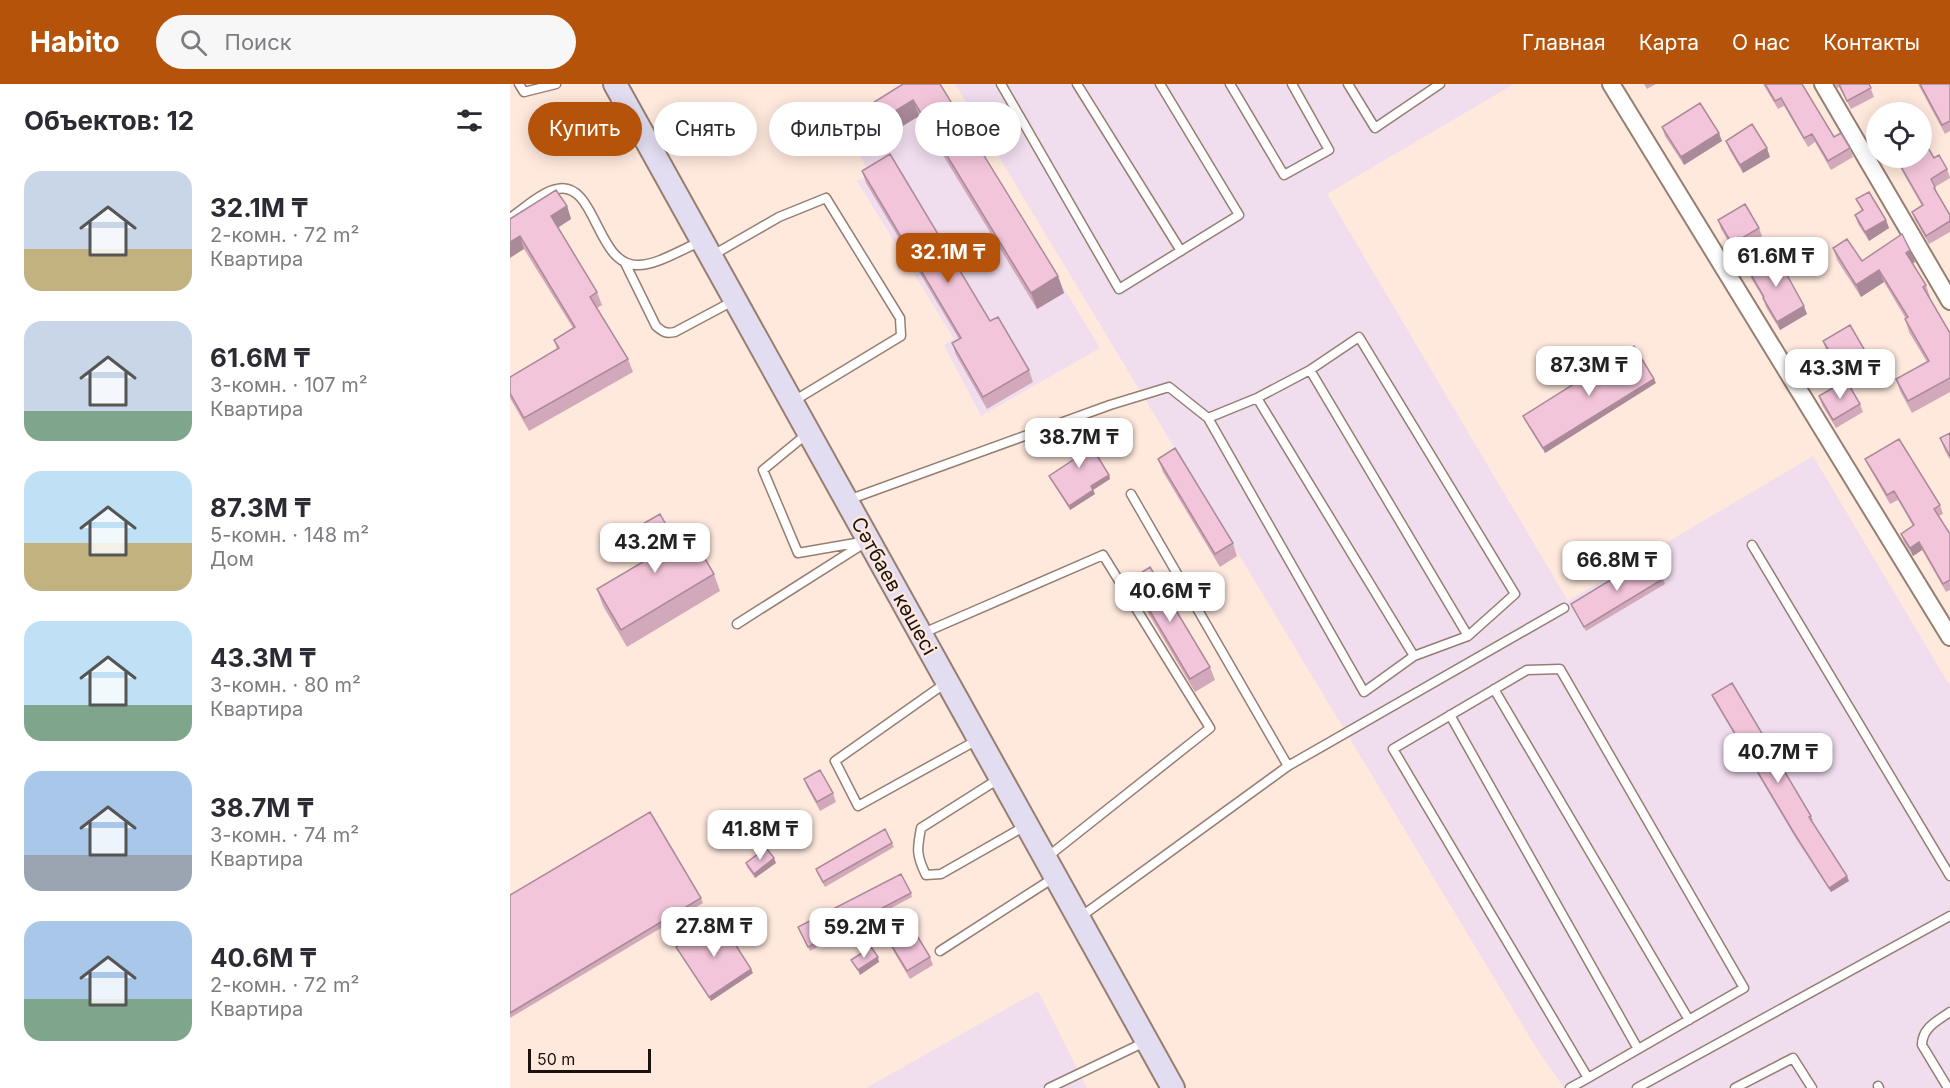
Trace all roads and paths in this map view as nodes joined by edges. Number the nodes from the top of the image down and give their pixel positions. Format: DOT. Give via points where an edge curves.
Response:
graph roads {
  1 [pos="519,84"];
  2 [pos="556,84"];
  3 [pos="615,84"];
  4 [pos="1001,84"];
  5 [pos="1077,84"];
  6 [pos="1160,84"];
  7 [pos="1230,84"];
  8 [pos="1292,84"];
  9 [pos="1348,84"];
  10 [pos="1422,84"];
  11 [pos="1440,84"];
  12 [pos="1611,84"];
  13 [pos="1823,84"];
  14 [pos="1428,93"];
  15 [pos="510,218"];
  16 [pos="706,249"];
  17 [pos="1181,251"];
  18 [pos="625,263"];
  19 [pos="735,300"];
  20 [pos="1950,302"];
  21 [pos="1310,370"];
  22 [pos="1257,398"];
  23 [pos="792,402"];
  24 [pos="1208,418"];
  25 [pos="809,433"];
  26 [pos="1131,494"];
  27 [pos="847,501"];
  28 [pos="869,541"];
  29 [pos="1752,545"];
  30 [pos="1564,608"];
  31 [pos="1945,615"];
  32 [pos="737,624"];
  33 [pos="921,634"];
  34 [pos="1468,636"];
  35 [pos="1950,637"];
  36 [pos="1414,657"];
  37 [pos="948,682"];
  38 [pos="1494,689"];
  39 [pos="1450,715"];
  40 [pos="979,739"];
  41 [pos="1288,766"];
  42 [pos="1001,778"];
  43 [pos="1027,825"];
  44 [pos="1051,868"];
  45 [pos="1950,876"];
  46 [pos="1950,916"];
  47 [pos="1079,918"];
  48 [pos="940,951"];
  49 [pos="1950,1012"];
  50 [pos="1689,1020"];
  51 [pos="1147,1041"];
  52 [pos="1638,1049"];
  53 [pos="1588,1078"];
  54 [pos="1049,1088"];
  55 [pos="1173,1088"];
  56 [pos="1570,1088"];
  57 [pos="1637,1088"];
  58 [pos="1736,1088"];
  59 [pos="1812,1088"];
  60 [pos="1948,1088"];
  1 -- 2 [label="lane" via="524,92"];
  3 -- 16 [label="main road, Сәтбаев көшесі"];
  4 -- 17 [label="lane" via="1119,289"];
  5 -- 17 [label="lane"];
  6 -- 17 [label="lane" via="1239,215"];
  7 -- 8 [label="lane" via="1284,175 1329,150"];
  9 -- 14 [label="lane" via="1375,128"];
  10 -- 14 [label="lane"];
  11 -- 14 [label="lane"];
  12 -- 31 [label="street"];
  13 -- 20 [label="street"];
  15 -- 18 [label="lane" via="555,189 573,191 582,198 611,250"];
  16 -- 18 [label="lane" via="647,265"];
  16 -- 19 [label="main road, Сәтбаев көшесі"];
  16 -- 23 [label="lane" via="826,198 900,318 901,336"];
  18 -- 19 [label="lane" via="656,326 663,332 675,332"];
  19 -- 23 [label="main road, Сәтбаев көшесі"];
  21 -- 22 [label="lane"];
  21 -- 34 [label="lane"];
  21 -- 34 [label="lane" via="1359,337 1515,594"];
  22 -- 24 [label="lane"];
  22 -- 36 [label="lane"];
  23 -- 25 [label="main road, Сәтбаев көшесі"];
  24 -- 27 [label="lane" via="1169,387"];
  24 -- 36 [label="lane" via="1364,692"];
  25 -- 27 [label="main road, Сәтбаев көшесі"];
  25 -- 28 [label="lane" via="763,470 798,553"];
  26 -- 41 [label="lane"];
  27 -- 28 [label="main road, Сәтбаев көшесі"];
  28 -- 32 [label="lane"];
  28 -- 33 [label="main road, Сәтбаев көшесі"];
  29 -- 45 [label="lane"];
  30 -- 41 [label="lane"];
  31 -- 35 [label="street"];
  33 -- 37 [label="main road, Сәтбаев көшесі"];
  33 -- 44 [label="lane" via="1103,555 1210,728"];
  34 -- 36 [label="lane"];
  37 -- 40 [label="main road, Сәтбаев көшесі"];
  37 -- 40 [label="lane" via="835,761 858,806"];
  38 -- 39 [label="lane"];
  38 -- 50 [label="lane"];
  38 -- 50 [label="lane" via="1527,670 1560,669 1744,988"];
  39 -- 52 [label="lane"];
  39 -- 53 [label="lane" via="1393,749"];
  40 -- 42 [label="main road, Сәтбаев көшесі"];
  41 -- 47 [label="lane"];
  42 -- 43 [label="main road, Сәтбаев көшесі"];
  42 -- 43 [label="lane" via="921,828 918,859 926,875 941,874"];
  43 -- 44 [label="main road, Сәтбаев көшесі"];
  44 -- 47 [label="main road, Сәтбаев көшесі"];
  44 -- 48 [label="lane"];
  46 -- 57 [label="lane"];
  47 -- 51 [label="main road, Сәтбаев көшесі"];
  49 -- 60 [label="lane" via="1922,1037 1922,1045"];
  50 -- 52 [label="lane"];
  51 -- 54 [label="lane"];
  51 -- 55 [label="main road, Сәтбаев көшесі"];
  52 -- 53 [label="lane"];
  53 -- 56 [label="lane"];
  58 -- 59 [label="lane" via="1793,1058"];
}
